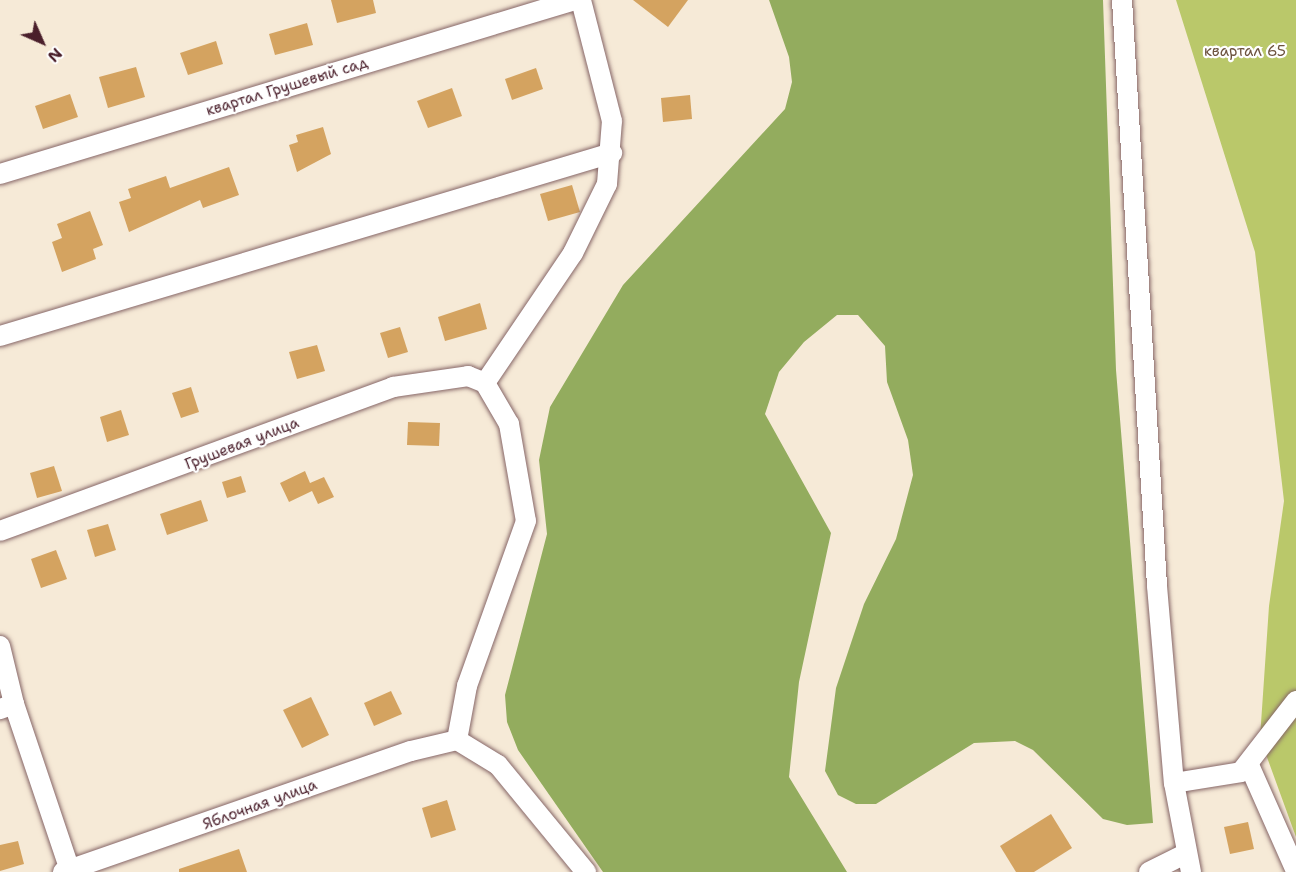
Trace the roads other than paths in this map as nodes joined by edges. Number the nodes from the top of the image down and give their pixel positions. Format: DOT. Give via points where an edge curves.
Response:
graph roads {
  1 [pos="575,0"];
  2 [pos="581,0"];
  3 [pos="1122,0"];
  4 [pos="612,153"];
  5 [pos="0,174"];
  6 [pos="0,336"];
  7 [pos="485,383"];
  8 [pos="0,531"];
  9 [pos="0,646"];
  10 [pos="1295,705"];
  11 [pos="7,706"];
  12 [pos="457,740"];
  13 [pos="1249,765"];
  14 [pos="1174,783"];
  15 [pos="1188,863"];
  16 [pos="114,865"];
  17 [pos="67,871"];
  18 [pos="1296,871"];
  19 [pos="586,872"];
  20 [pos="1149,872"];
  1 -- 5 [label="street, квартал Грушевый сад"];
  2 -- 4 [label="street" via="612,122"];
  3 -- 14 [label="street"];
  4 -- 6 [label="street"];
  4 -- 7 [label="street" via="607,184 578,244"];
  7 -- 8 [label="street, Грушевая улица" via="468,376 393,387"];
  7 -- 12 [label="street" via="510,424 526,521 467,686"];
  9 -- 11 [label="street"];
  10 -- 13 [label="street"];
  11 -- 17 [label="street"];
  12 -- 16 [label="street, Яблочная улица" via="411,751"];
  12 -- 19 [label="street" via="498,765"];
  13 -- 14 [label="street" via="1231,777"];
  13 -- 18 [label="street"];
  14 -- 15 [label="street"];
  15 -- 20 [label="street"];
  16 -- 17 [label="street, Яблочная улица"];
}
